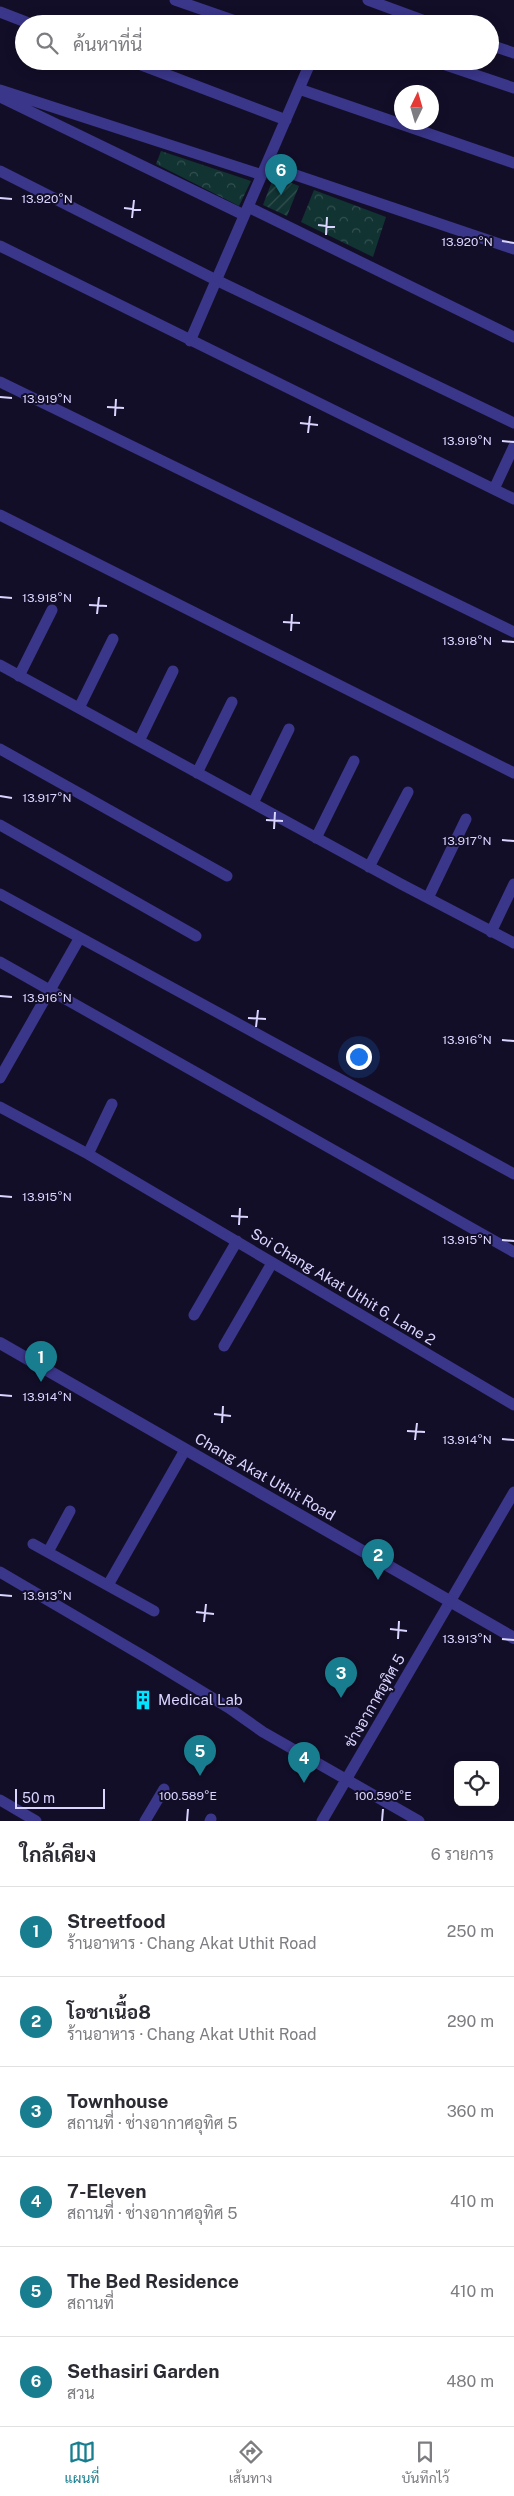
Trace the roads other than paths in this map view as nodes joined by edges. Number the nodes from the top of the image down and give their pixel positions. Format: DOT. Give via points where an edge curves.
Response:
graph roads {
  1 [pos="175,0"];
  2 [pos="368,0"];
  3 [pos="0,12"];
  4 [pos="218,15"];
  5 [pos="409,15"];
  6 [pos="15,18"];
  7 [pos="499,47"];
  8 [pos="514,53"];
  9 [pos="155,70"];
  10 [pos="308,70"];
  11 [pos="461,70"];
  12 [pos="514,88"];
  13 [pos="299,89"];
  14 [pos="0,90"];
  15 [pos="0,97"];
  16 [pos="286,120"];
  17 [pos="514,163"];
  18 [pos="264,170"];
  19 [pos="0,171"];
  20 [pos="246,211"];
  21 [pos="0,246"];
  22 [pos="514,249"];
  23 [pos="216,280"];
  24 [pos="514,337"];
  25 [pos="190,340"];
  26 [pos="0,382"];
  27 [pos="514,423"];
  28 [pos="514,446"];
  29 [pos="494,489"];
  30 [pos="514,498"];
  31 [pos="0,515"];
  32 [pos="52,610"];
  33 [pos="514,632"];
  34 [pos="113,639"];
  35 [pos="0,666"];
  36 [pos="173,671"];
  37 [pos="19,676"];
  38 [pos="232,702"];
  39 [pos="79,708"];
  40 [pos="290,729"];
  41 [pos="140,741"];
  42 [pos="0,749"];
  43 [pos="354,760"];
  44 [pos="197,773"];
  45 [pos="514,773"];
  46 [pos="408,792"];
  47 [pos="253,803"];
  48 [pos="466,819"];
  49 [pos="0,825"];
  50 [pos="316,838"];
  51 [pos="369,867"];
  52 [pos="228,876"];
  53 [pos="514,884"];
  54 [pos="0,894"];
  55 [pos="428,898"];
  56 [pos="491,932"];
  57 [pos="196,936"];
  58 [pos="80,939"];
  59 [pos="514,943"];
  60 [pos="0,962"];
  61 [pos="50,990"];
  62 [pos="0,1078"];
  63 [pos="112,1104"];
  64 [pos="0,1107"];
  65 [pos="88,1154"];
  66 [pos="514,1174"];
  67 [pos="237,1241"];
  68 [pos="514,1252"];
  69 [pos="272,1263"];
  70 [pos="194,1315"];
  71 [pos="0,1343"];
  72 [pos="224,1346"];
  73 [pos="514,1405"];
  74 [pos="185,1450"];
  75 [pos="514,1492"];
  76 [pos="70,1511"];
  77 [pos="33,1544"];
  78 [pos="48,1552"];
  79 [pos="0,1572"];
  80 [pos="108,1585"];
  81 [pos="450,1601"];
  82 [pos="154,1611"];
  83 [pos="514,1638"];
  84 [pos="347,1780"];
  85 [pos="164,1788"];
  86 [pos="0,1800"];
  87 [pos="36,1821"];
  88 [pos="145,1821"];
  89 [pos="322,1821"];
  90 [pos="418,1821"];
  1 -- 4 [label="street"];
  2 -- 5 [label="street"];
  3 -- 6 [label="street"];
  7 -- 8 [label="street"];
  9 -- 16 [label="street"];
  10 -- 13 [label="street"];
  11 -- 12 [label="street"];
  13 -- 16 [label="street"];
  13 -- 17 [label="street"];
  14 -- 18 [label="street"];
  15 -- 20 [label="street"];
  16 -- 18 [label="street"];
  18 -- 20 [label="street"];
  18 -- 22 [label="street"];
  19 -- 23 [label="street"];
  20 -- 23 [label="street"];
  20 -- 24 [label="street"];
  21 -- 25 [label="street"];
  23 -- 25 [label="street"];
  23 -- 27 [label="street"];
  25 -- 29 [label="street"];
  26 -- 33 [label="street"];
  28 -- 29 [label="street"];
  29 -- 30 [label="street"];
  31 -- 45 [label="street"];
  32 -- 37 [label="street"];
  34 -- 39 [label="street"];
  35 -- 37 [label="street"];
  36 -- 41 [label="street"];
  37 -- 39 [label="street"];
  38 -- 44 [label="street"];
  39 -- 41 [label="street"];
  40 -- 47 [label="street"];
  41 -- 44 [label="street"];
  42 -- 52 [label="street"];
  43 -- 50 [label="street"];
  44 -- 47 [label="street"];
  46 -- 51 [label="street"];
  47 -- 50 [label="street"];
  48 -- 55 [label="street"];
  49 -- 57 [label="street"];
  50 -- 51 [label="street"];
  51 -- 55 [label="street"];
  53 -- 56 [label="street"];
  54 -- 58 [label="street"];
  55 -- 56 [label="street"];
  56 -- 59 [label="street"];
  58 -- 61 [label="street"];
  58 -- 66 [label="street"];
  60 -- 61 [label="street"];
  61 -- 62 [label="street"];
  61 -- 68 [label="street"];
  63 -- 65 [label="street"];
  64 -- 65 [label="street, Soi Chang Akat Uthit 6, Lane 2"];
  65 -- 67 [label="street, Soi Chang Akat Uthit 6, Lane 2"];
  67 -- 69 [label="street, Soi Chang Akat Uthit 6, Lane 2"];
  67 -- 70 [label="street"];
  69 -- 72 [label="street"];
  69 -- 73 [label="street, Soi Chang Akat Uthit 6, Lane 2"];
  71 -- 74 [label="street, Chang Akat Uthit Road"];
  74 -- 80 [label="street"];
  74 -- 81 [label="street, Chang Akat Uthit Road"];
  75 -- 81 [label="street, ช่างอากาศอุทิศ 5"];
  76 -- 78 [label="street"];
  77 -- 78 [label="street"];
  78 -- 80 [label="street"];
  79 -- 84 [label="street"];
  80 -- 82 [label="street"];
  81 -- 83 [label="street, Chang Akat Uthit Road"];
  81 -- 84 [label="street, ช่างอากาศอุทิศ 5"];
  84 -- 89 [label="street, ช่างอากาศอุทิศ 5"];
  84 -- 90 [label="street"];
  85 -- 88 [label="street"];
  86 -- 87 [label="street"];
}
